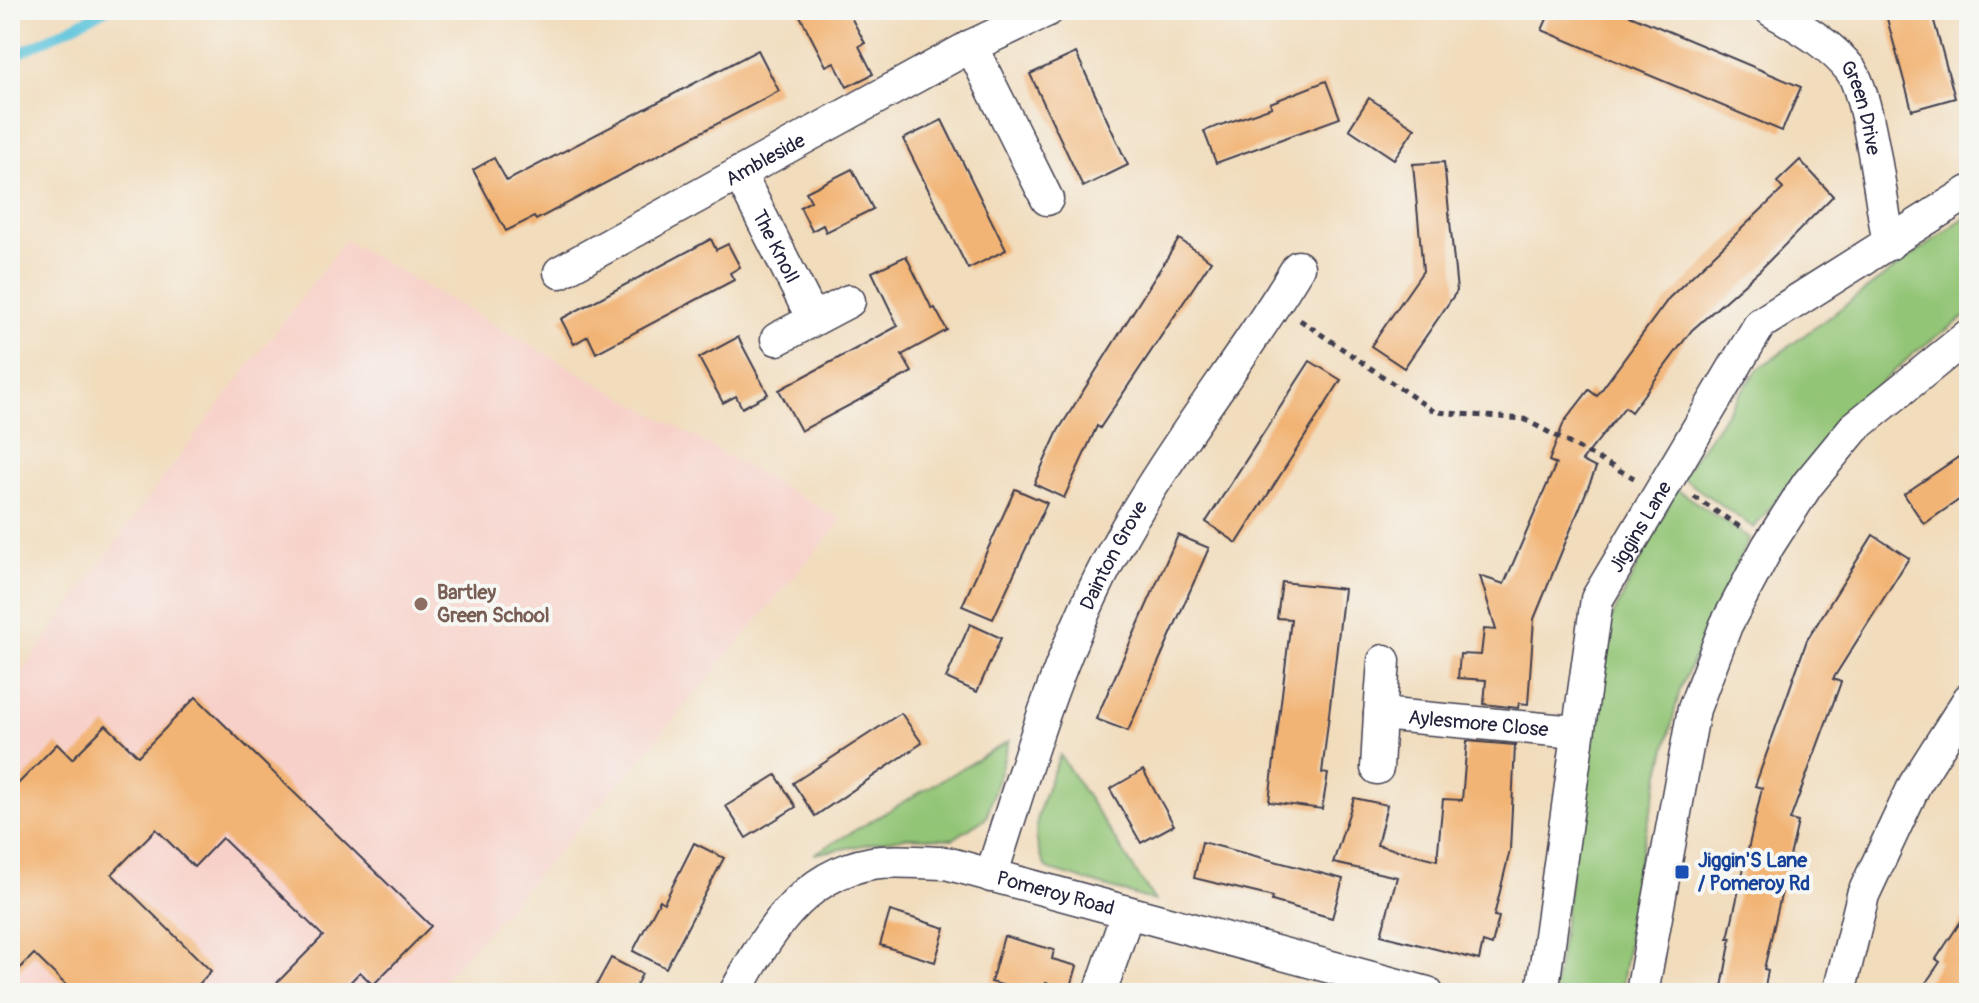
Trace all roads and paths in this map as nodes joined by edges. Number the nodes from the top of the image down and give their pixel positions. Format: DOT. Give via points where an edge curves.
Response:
graph roads {
  1 [pos="19,10"];
  2 [pos="1048,10"];
  3 [pos="1771,10"];
  4 [pos="10,18"];
  5 [pos="971,46"];
  6 [pos="739,173"];
  7 [pos="1969,192"];
  8 [pos="1047,199"];
  9 [pos="1889,244"];
  10 [pos="1298,267"];
  11 [pos="560,272"];
  12 [pos="849,301"];
  13 [pos="1276,304"];
  14 [pos="813,319"];
  15 [pos="1969,335"];
  16 [pos="777,339"];
  17 [pos="1666,478"];
  18 [pos="1768,546"];
  19 [pos="1384,661"];
  20 [pos="1969,699"];
  21 [pos="1380,714"];
  22 [pos="1576,732"];
  23 [pos="1377,768"];
  24 [pos="991,876"];
  25 [pos="1127,914"];
  26 [pos="735,993"];
  27 [pos="1100,993"];
  28 [pos="1427,993"];
  29 [pos="1542,993"];
  30 [pos="1642,993"];
  31 [pos="1839,993"];
  1 -- 4 [label="path"];
  2 -- 5 [label="street, Ambleside"];
  3 -- 9 [label="street, Green Drive" via="1817,38 1852,71 1866,113"];
  5 -- 6 [label="street, Ambleside"];
  5 -- 8 [label="street"];
  6 -- 11 [label="street, Ambleside"];
  6 -- 14 [label="street, The Knoll"];
  7 -- 9 [label="street, Jiggins Lane"];
  9 -- 17 [label="street, Jiggins Lane" via="1760,324"];
  10 -- 13 [label="street, Dainton Grove"];
  12 -- 14 [label="street"];
  13 -- 17 [label="path" via="1435,412 1524,419 1631,477"];
  13 -- 24 [label="street, Dainton Grove" via="1208,400 1116,547 1054,679"];
  14 -- 16 [label="street"];
  15 -- 18 [label="street" via="1854,428 1807,485"];
  17 -- 18 [label="path"];
  17 -- 22 [label="street, Jiggins Lane" via="1597,599"];
  18 -- 30 [label="street" via="1726,625 1694,709"];
  19 -- 21 [label="street, Aylesmore Close"];
  20 -- 31 [label="street" via="1915,784 1863,895"];
  21 -- 22 [label="street, Aylesmore Close"];
  21 -- 23 [label="street, Aylesmore Close"];
  22 -- 29 [label="street, Jiggins Lane"];
  24 -- 25 [label="street, Pomeroy Road"];
  24 -- 26 [label="street, Pomeroy Road" via="946,863 873,863 829,876 767,934"];
  25 -- 27 [label="street"];
  25 -- 28 [label="street, Pomeroy Road"];
}
